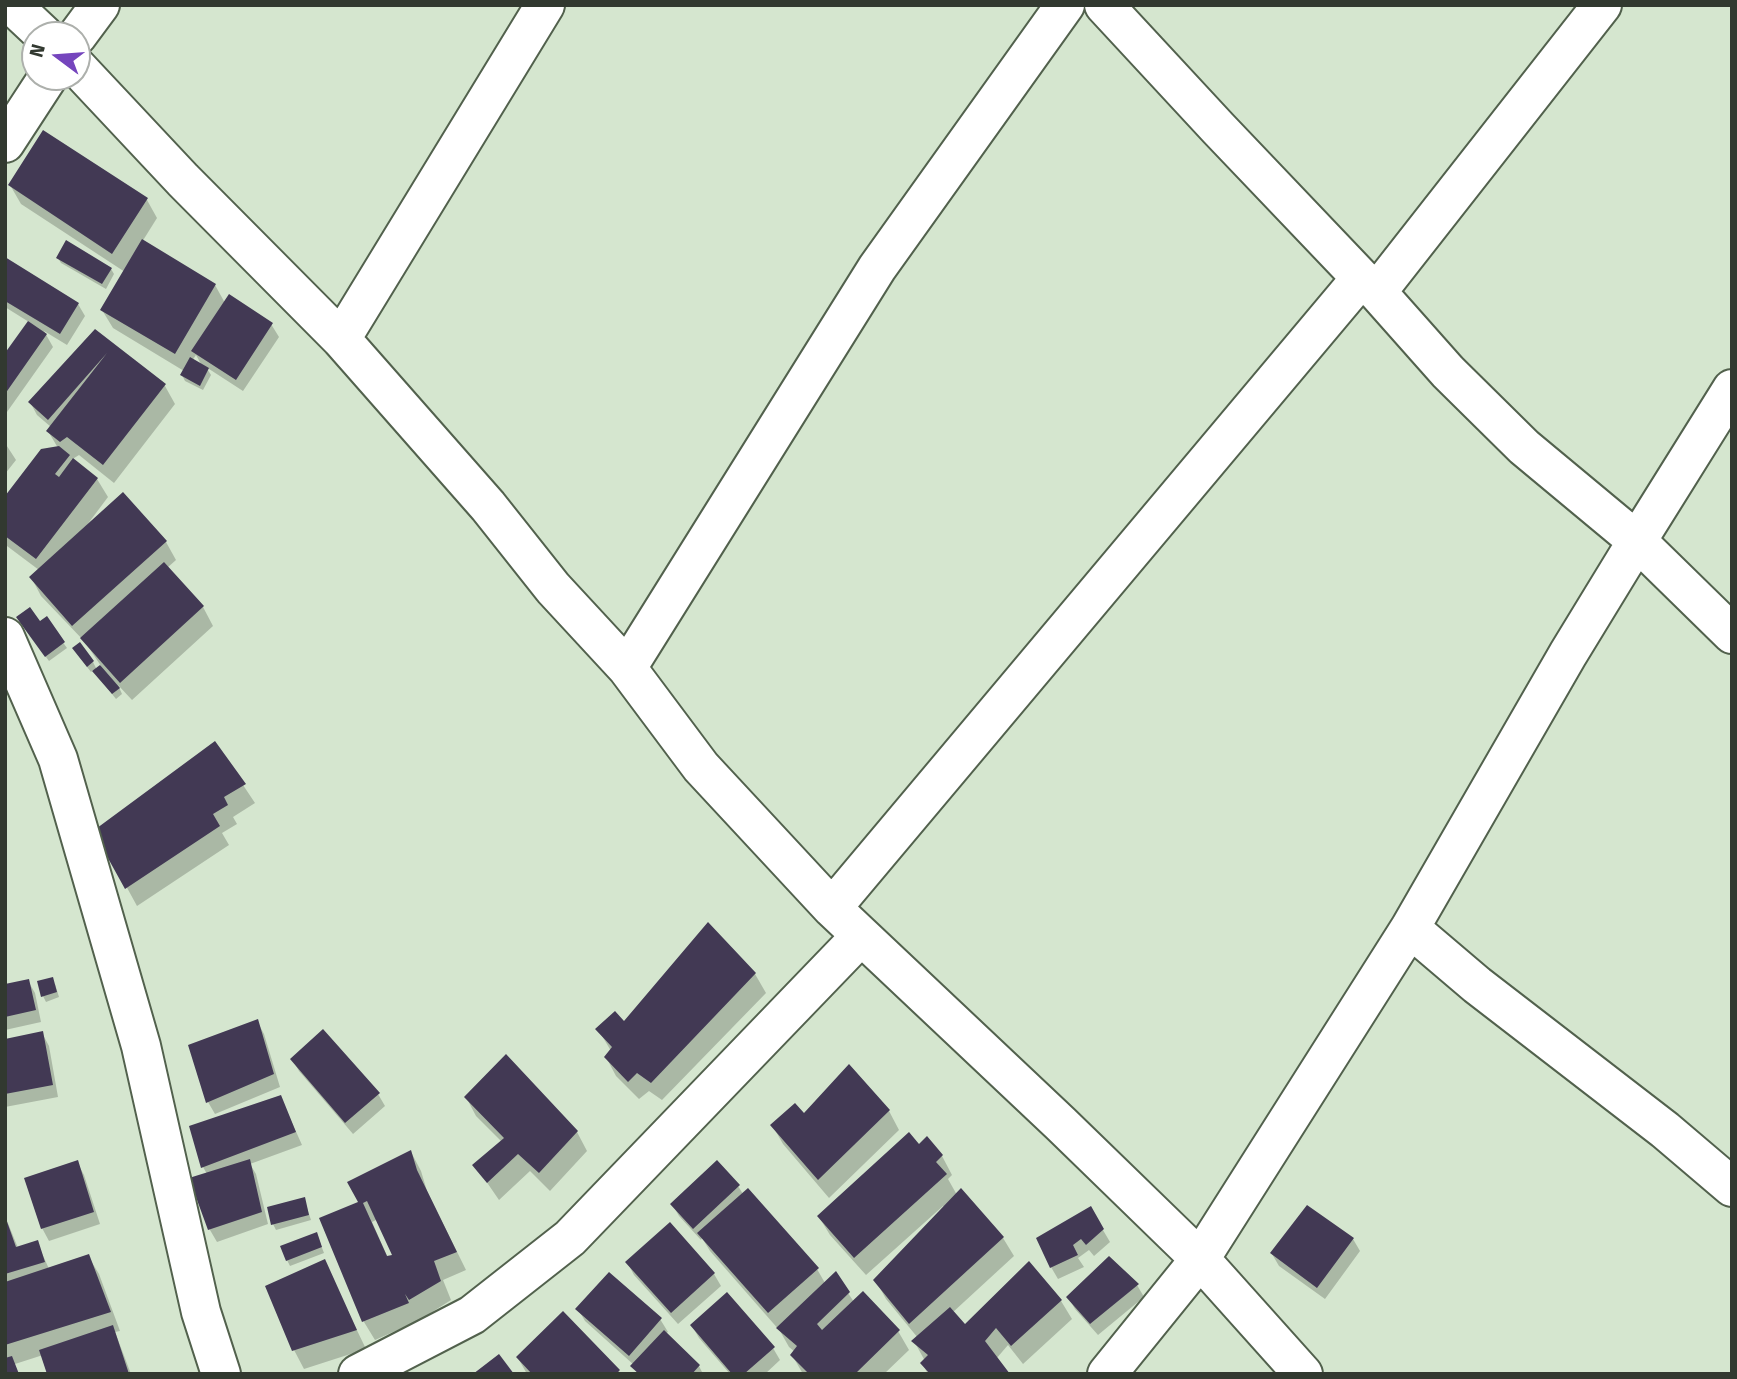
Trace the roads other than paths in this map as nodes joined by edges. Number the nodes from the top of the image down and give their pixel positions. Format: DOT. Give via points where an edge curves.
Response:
graph roads {
  1 [pos="12,5"];
  2 [pos="100,5"];
  3 [pos="545,5"];
  4 [pos="1065,5"];
  5 [pos="1104,5"];
  6 [pos="1602,5"];
  7 [pos="29,21"];
  8 [pos="88,21"];
  9 [pos="91,82"];
  10 [pos="39,91"];
  11 [pos="5,143"];
  12 [pos="1369,285"];
  13 [pos="341,340"];
  14 [pos="1732,389"];
  15 [pos="1637,541"];
  16 [pos="1732,634"];
  17 [pos="5,637"];
  18 [pos="627,668"];
  19 [pos="832,908"];
  20 [pos="1410,929"];
  21 [pos="860,937"];
  22 [pos="1732,1188"];
  23 [pos="1200,1259"];
  24 [pos="221,1374"];
  25 [pos="358,1374"];
  26 [pos="1107,1374"];
  27 [pos="1303,1374"];
  1 -- 7 [label="street"];
  2 -- 8 [label="street"];
  3 -- 13 [label="street"];
  4 -- 18 [label="street" via="877,268"];
  5 -- 12 [label="street"];
  6 -- 12 [label="street"];
  9 -- 13 [label="street"];
  10 -- 11 [label="street"];
  12 -- 15 [label="street" via="1524,447"];
  12 -- 19 [label="street"];
  13 -- 18 [label="street"];
  14 -- 15 [label="street"];
  15 -- 16 [label="street"];
  15 -- 20 [label="street"];
  17 -- 24 [label="street" via="58,759 141,1046 201,1312"];
  18 -- 19 [label="street" via="701,767"];
  19 -- 21 [label="street"];
  20 -- 22 [label="street"];
  20 -- 23 [label="street"];
  21 -- 23 [label="street"];
  21 -- 25 [label="street" via="570,1238 472,1315"];
  23 -- 26 [label="street"];
  23 -- 27 [label="street"];
}
